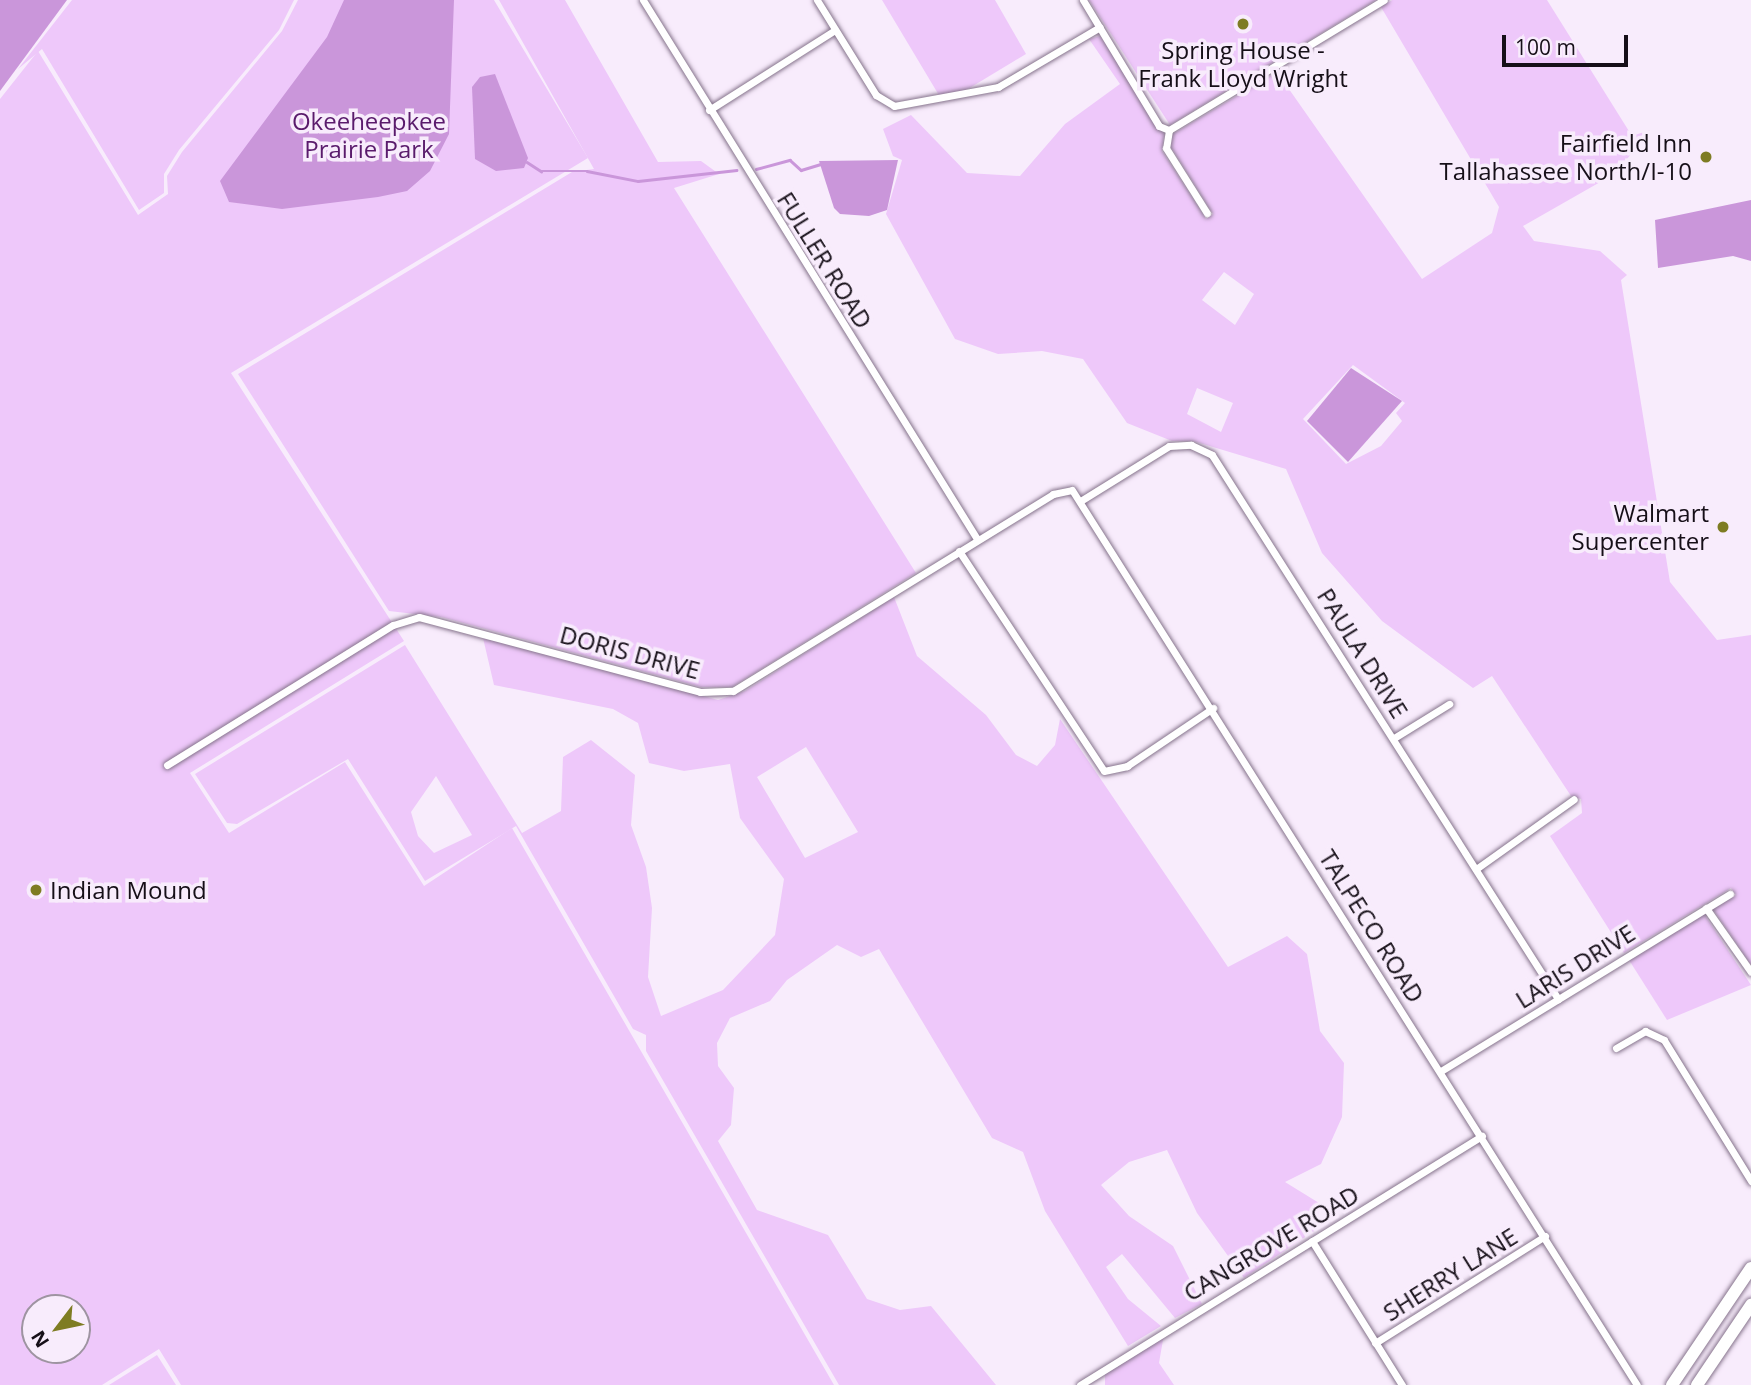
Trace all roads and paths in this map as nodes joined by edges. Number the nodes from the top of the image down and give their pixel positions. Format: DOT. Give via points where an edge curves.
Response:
graph roads {
  1 [pos="643,0"];
  2 [pos="817,0"];
  3 [pos="1083,0"];
  4 [pos="1384,0"];
  5 [pos="1100,27"];
  6 [pos="835,30"];
  7 [pos="709,110"];
  8 [pos="1169,130"];
  9 [pos="1207,213"];
  10 [pos="1072,490"];
  11 [pos="1082,500"];
  12 [pos="977,540"];
  13 [pos="959,551"];
  14 [pos="1449,704"];
  15 [pos="1213,708"];
  16 [pos="1394,738"];
  17 [pos="166,765"];
  18 [pos="1574,799"];
  19 [pos="1476,869"];
  20 [pos="1730,894"];
  21 [pos="1706,908"];
  22 [pos="1751,972"];
  23 [pos="1558,999"];
  24 [pos="1616,1048"];
  25 [pos="1441,1071"];
  26 [pos="1482,1136"];
  27 [pos="1751,1181"];
  28 [pos="1545,1237"];
  29 [pos="1312,1241"];
  30 [pos="1751,1268"];
  31 [pos="1751,1305"];
  32 [pos="1375,1343"];
  33 [pos="1080,1385"];
  34 [pos="1402,1385"];
  35 [pos="1637,1385"];
  36 [pos="1672,1385"];
  37 [pos="1698,1385"];
  1 -- 7 [label="street, FULLER ROAD"];
  2 -- 6 [label="street"];
  3 -- 5 [label="street"];
  4 -- 8 [label="street"];
  5 -- 6 [label="street" via="998,88 902,107 881,101"];
  5 -- 8 [label="street" via="1159,126"];
  6 -- 7 [label="street"];
  7 -- 12 [label="street, FULLER ROAD"];
  8 -- 9 [label="street" via="1166,148"];
  10 -- 11 [label="street, TALPECO ROAD"];
  10 -- 12 [label="street, DORIS DRIVE" via="1053,494"];
  11 -- 15 [label="street, TALPECO ROAD"];
  11 -- 16 [label="street, PAULA DRIVE" via="1170,446 1191,445 1212,455"];
  12 -- 13 [label="street, DORIS DRIVE"];
  13 -- 15 [label="street" via="1104,771 1126,766"];
  13 -- 17 [label="street, DORIS DRIVE" via="743,687 722,694 439,621 402,621"];
  14 -- 16 [label="street"];
  15 -- 25 [label="street, TALPECO ROAD"];
  16 -- 19 [label="street, PAULA DRIVE"];
  18 -- 19 [label="street"];
  19 -- 23 [label="street, PAULA DRIVE"];
  20 -- 21 [label="street, LARIS DRIVE"];
  21 -- 22 [label="street"];
  21 -- 23 [label="street, LARIS DRIVE"];
  23 -- 25 [label="street, LARIS DRIVE"];
  24 -- 27 [label="street" via="1645,1031 1664,1040"];
  25 -- 26 [label="street, TALPECO ROAD"];
  26 -- 28 [label="street, TALPECO ROAD"];
  26 -- 29 [label="street, CANGROVE ROAD"];
  28 -- 32 [label="street, SHERRY LANE"];
  28 -- 35 [label="street, TALPECO ROAD"];
  29 -- 32 [label="street"];
  29 -- 33 [label="street, CANGROVE ROAD"];
  30 -- 36 [label="highway"];
  31 -- 37 [label="highway"];
  32 -- 34 [label="street"];
}
